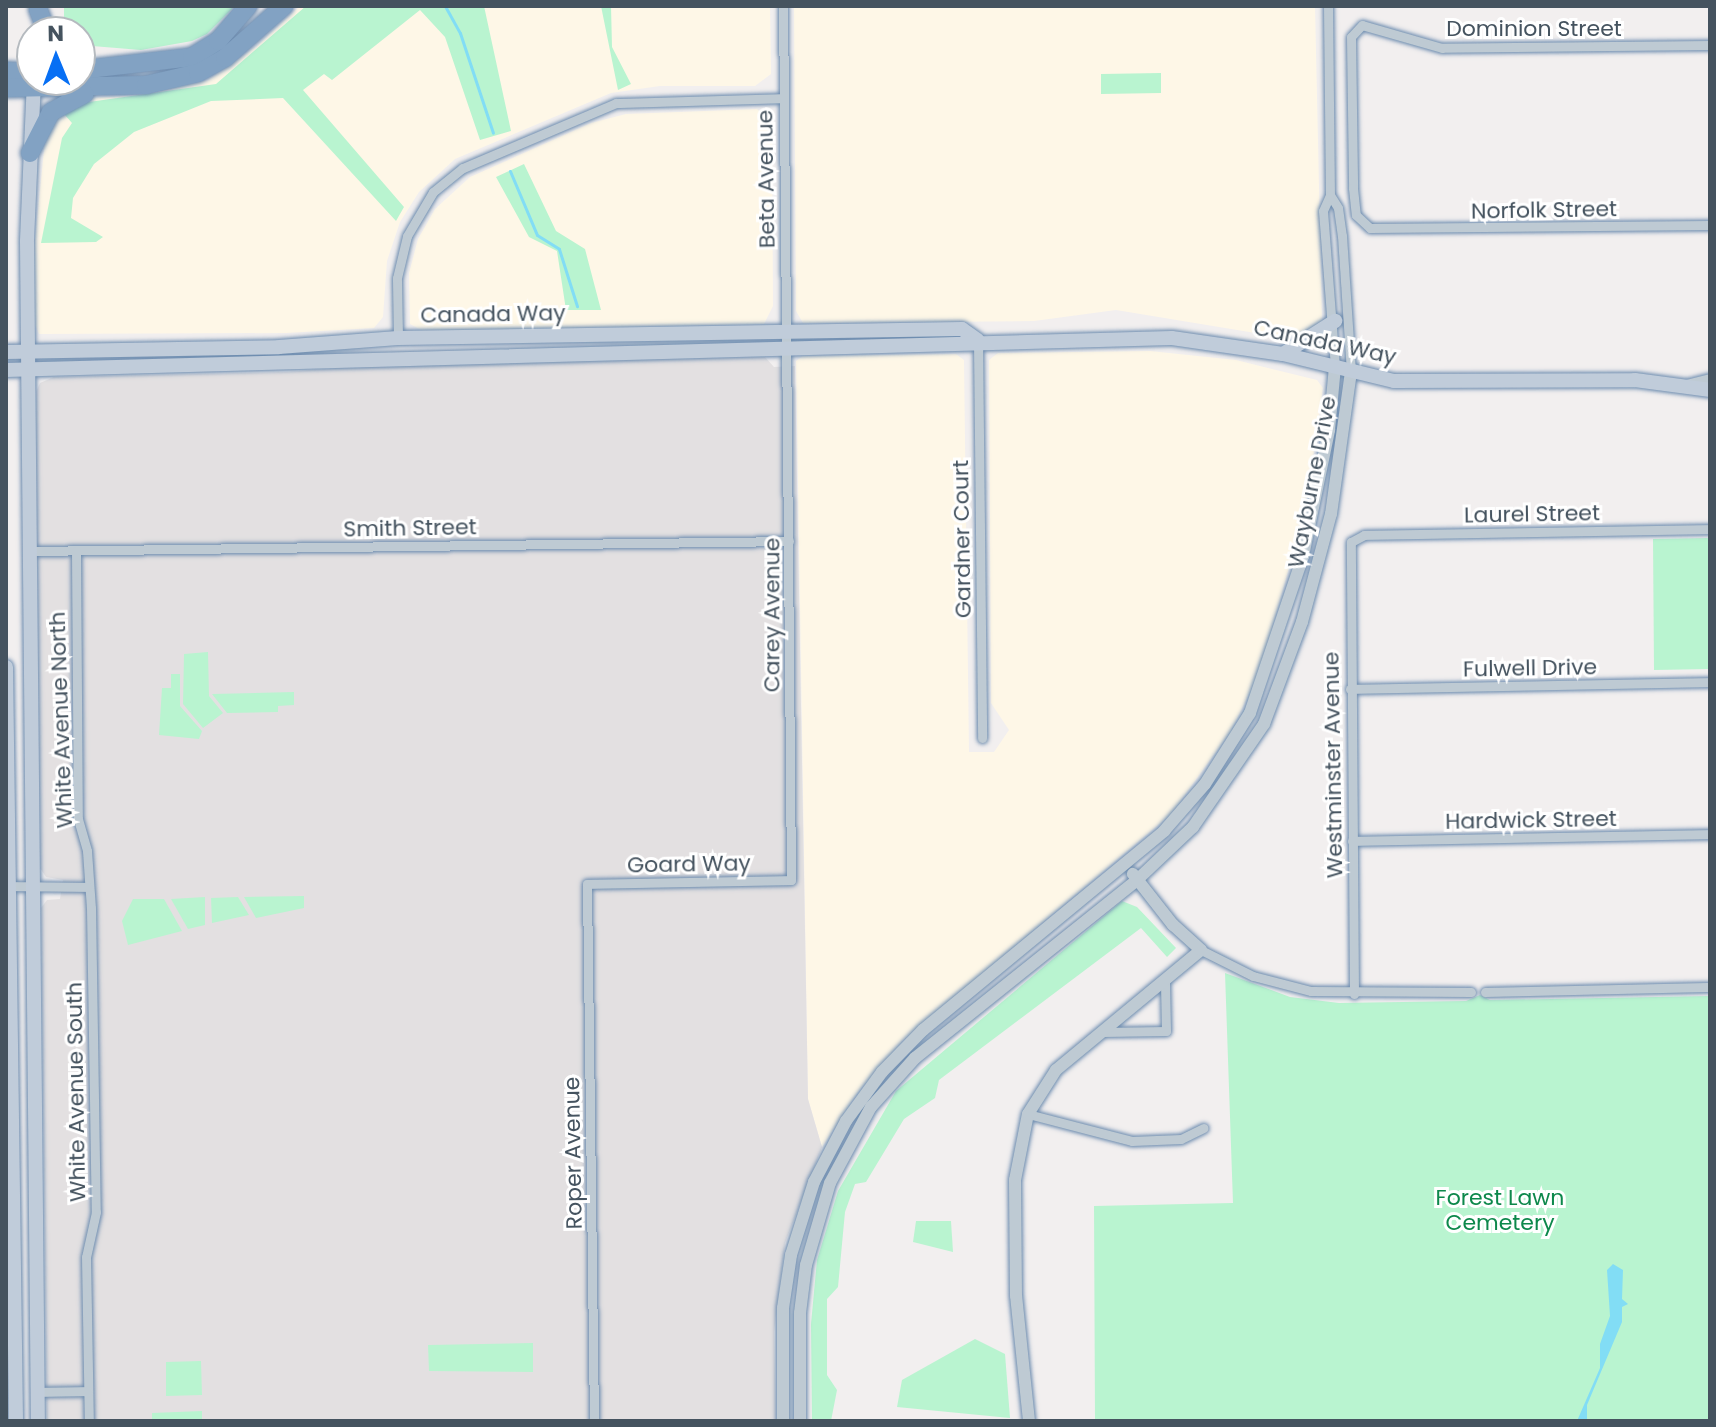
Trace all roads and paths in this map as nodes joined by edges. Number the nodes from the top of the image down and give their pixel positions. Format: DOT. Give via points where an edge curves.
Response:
graph roads {
  1 [pos="248,6"];
  2 [pos="284,6"];
  3 [pos="783,6"];
  4 [pos="1328,6"];
  5 [pos="1710,45"];
  6 [pos="96,62"];
  7 [pos="122,66"];
  8 [pos="96,68"];
  9 [pos="96,85"];
  10 [pos="116,87"];
  11 [pos="32,96"];
  12 [pos="784,98"];
  13 [pos="30,153"];
  14 [pos="1330,195"];
  15 [pos="1710,225"];
  16 [pos="1379,230"];
  17 [pos="1335,321"];
  18 [pos="785,332"];
  19 [pos="398,338"];
  20 [pos="978,340"];
  21 [pos="28,351"];
  22 [pos="786,351"];
  23 [pos="6,352"];
  24 [pos="1283,354"];
  25 [pos="1335,367"];
  26 [pos="6,370"];
  27 [pos="28,370"];
  28 [pos="1351,372"];
  29 [pos="1710,378"];
  30 [pos="1686,384"];
  31 [pos="1710,390"];
  32 [pos="1710,529"];
  33 [pos="1355,538"];
  34 [pos="789,541"];
  35 [pos="30,551"];
  36 [pos="76,551"];
  37 [pos="6,667"];
  38 [pos="1710,682"];
  39 [pos="1350,689"];
  40 [pos="1250,713"];
  41 [pos="1264,724"];
  42 [pos="982,738"];
  43 [pos="1710,834"];
  44 [pos="1352,841"];
  45 [pos="1129,865"];
  46 [pos="791,880"];
  47 [pos="1136,881"];
  48 [pos="587,884"];
  49 [pos="8,886"];
  50 [pos="32,887"];
  51 [pos="89,887"];
  52 [pos="1201,950"];
  53 [pos="1165,982"];
  54 [pos="1710,987"];
  55 [pos="1471,992"];
  56 [pos="1485,992"];
  57 [pos="1354,994"];
  58 [pos="1103,1032"];
  59 [pos="905,1048"];
  60 [pos="915,1058"];
  61 [pos="1028,1114"];
  62 [pos="1204,1128"];
  63 [pos="88,1391"];
  64 [pos="38,1392"];
  65 [pos="16,1421"];
  66 [pos="38,1421"];
  67 [pos="89,1421"];
  68 [pos="594,1421"];
  69 [pos="783,1421"];
  70 [pos="800,1421"];
  71 [pos="1029,1421"];
  1 -- 7 [label="highway" via="218,41 192,57"];
  2 -- 10 [label="highway" via="225,58 198,73"];
  3 -- 12 [label="street, Beta Avenue"];
  4 -- 14 [label="street, Wayburne Drive"];
  5 -- 16 [label="street, Dominion Street" via="1442,48 1362,25 1351,37 1353,188 1358,219"];
  6 -- 7 [label="highway"];
  7 -- 8 [label="highway"];
  9 -- 10 [label="highway"];
  10 -- 13 [label="highway" via="65,101 46,119"];
  11 -- 13 [label="main road"];
  12 -- 18 [label="street, Beta Avenue"];
  12 -- 19 [label="street" via="616,103 463,168 433,192 407,236 398,267"];
  13 -- 21 [label="main road"];
  14 -- 17 [label="street, Wayburne Drive" via="1323,211"];
  14 -- 28 [label="street, Wayburne Drive" via="1338,208 1342,236"];
  15 -- 16 [label="street, Norfolk Street"];
  17 -- 24 [label="main road"];
  17 -- 25 [label="street, Wayburne Drive"];
  18 -- 19 [label="main road, Canada Way"];
  18 -- 20 [label="main road, Canada Way" via="962,329"];
  18 -- 22 [label="street, Beta Avenue"];
  19 -- 21 [label="main road, Canada Way" via="279,347"];
  20 -- 22 [label="main road, Canada Way" via="962,347"];
  20 -- 24 [label="main road, Canada Way" via="1172,338"];
  20 -- 42 [label="street, Gardner Court"];
  21 -- 23 [label="main road, Canada Way"];
  21 -- 27 [label="main road"];
  22 -- 27 [label="main road, Canada Way"];
  22 -- 34 [label="street, Carey Avenue"];
  24 -- 25 [label="main road, Canada Way"];
  25 -- 28 [label="main road, Canada Way"];
  25 -- 40 [label="street, Wayburne Drive" via="1329,430 1303,556"];
  26 -- 27 [label="main road, Canada Way"];
  27 -- 35 [label="main road"];
  28 -- 30 [label="main road, Canada Way" via="1394,381"];
  28 -- 41 [label="street, Wayburne Drive" via="1331,514 1298,635"];
  29 -- 30 [label="street"];
  30 -- 31 [label="main road, Canada Way"];
  32 -- 33 [label="street, Laurel Street"];
  33 -- 39 [label="street, Westminster Avenue" via="1350,548"];
  34 -- 36 [label="street, Smith Street"];
  34 -- 46 [label="street, Carey Avenue"];
  35 -- 36 [label="street, Smith Street"];
  35 -- 50 [label="main road"];
  36 -- 51 [label="street, White Avenue North" via="78,819"];
  37 -- 49 [label="main road"];
  38 -- 39 [label="street, Fulwell Drive"];
  39 -- 44 [label="street, Westminster Avenue"];
  40 -- 41 [label="street"];
  40 -- 45 [label="street, Wayburne Drive" via="1205,784"];
  41 -- 47 [label="street, Wayburne Drive" via="1216,798"];
  43 -- 44 [label="street, Hardwick Street"];
  44 -- 57 [label="street, Westminster Avenue"];
  45 -- 47 [label="street"];
  45 -- 59 [label="street, Wayburne Drive"];
  46 -- 48 [label="street, Goard Way"];
  47 -- 52 [label="street"];
  47 -- 60 [label="street, Wayburne Drive"];
  48 -- 68 [label="street, Roper Avenue"];
  49 -- 50 [label="street"];
  49 -- 65 [label="main road"];
  50 -- 51 [label="street"];
  50 -- 64 [label="main road"];
  51 -- 63 [label="street, White Avenue South" via="96,1212 86,1257"];
  52 -- 53 [label="street"];
  52 -- 57 [label="street" via="1277,984"];
  53 -- 58 [label="street"];
  53 -- 58 [label="street" via="1166,1031"];
  54 -- 56 [label="street"];
  55 -- 57 [label="street"];
  58 -- 61 [label="street" via="1047,1080"];
  59 -- 60 [label="street"];
  59 -- 69 [label="street, Wayburne Drive" via="846,1121 803,1212 783,1308"];
  60 -- 70 [label="street, Wayburne Drive" via="880,1094 855,1134 818,1217 800,1313"];
  61 -- 62 [label="street" via="1132,1141 1181,1139"];
  61 -- 71 [label="street" via="1015,1180 1016,1296"];
  63 -- 64 [label="street"];
  63 -- 67 [label="street, White Avenue South"];
  64 -- 66 [label="main road"];
}
